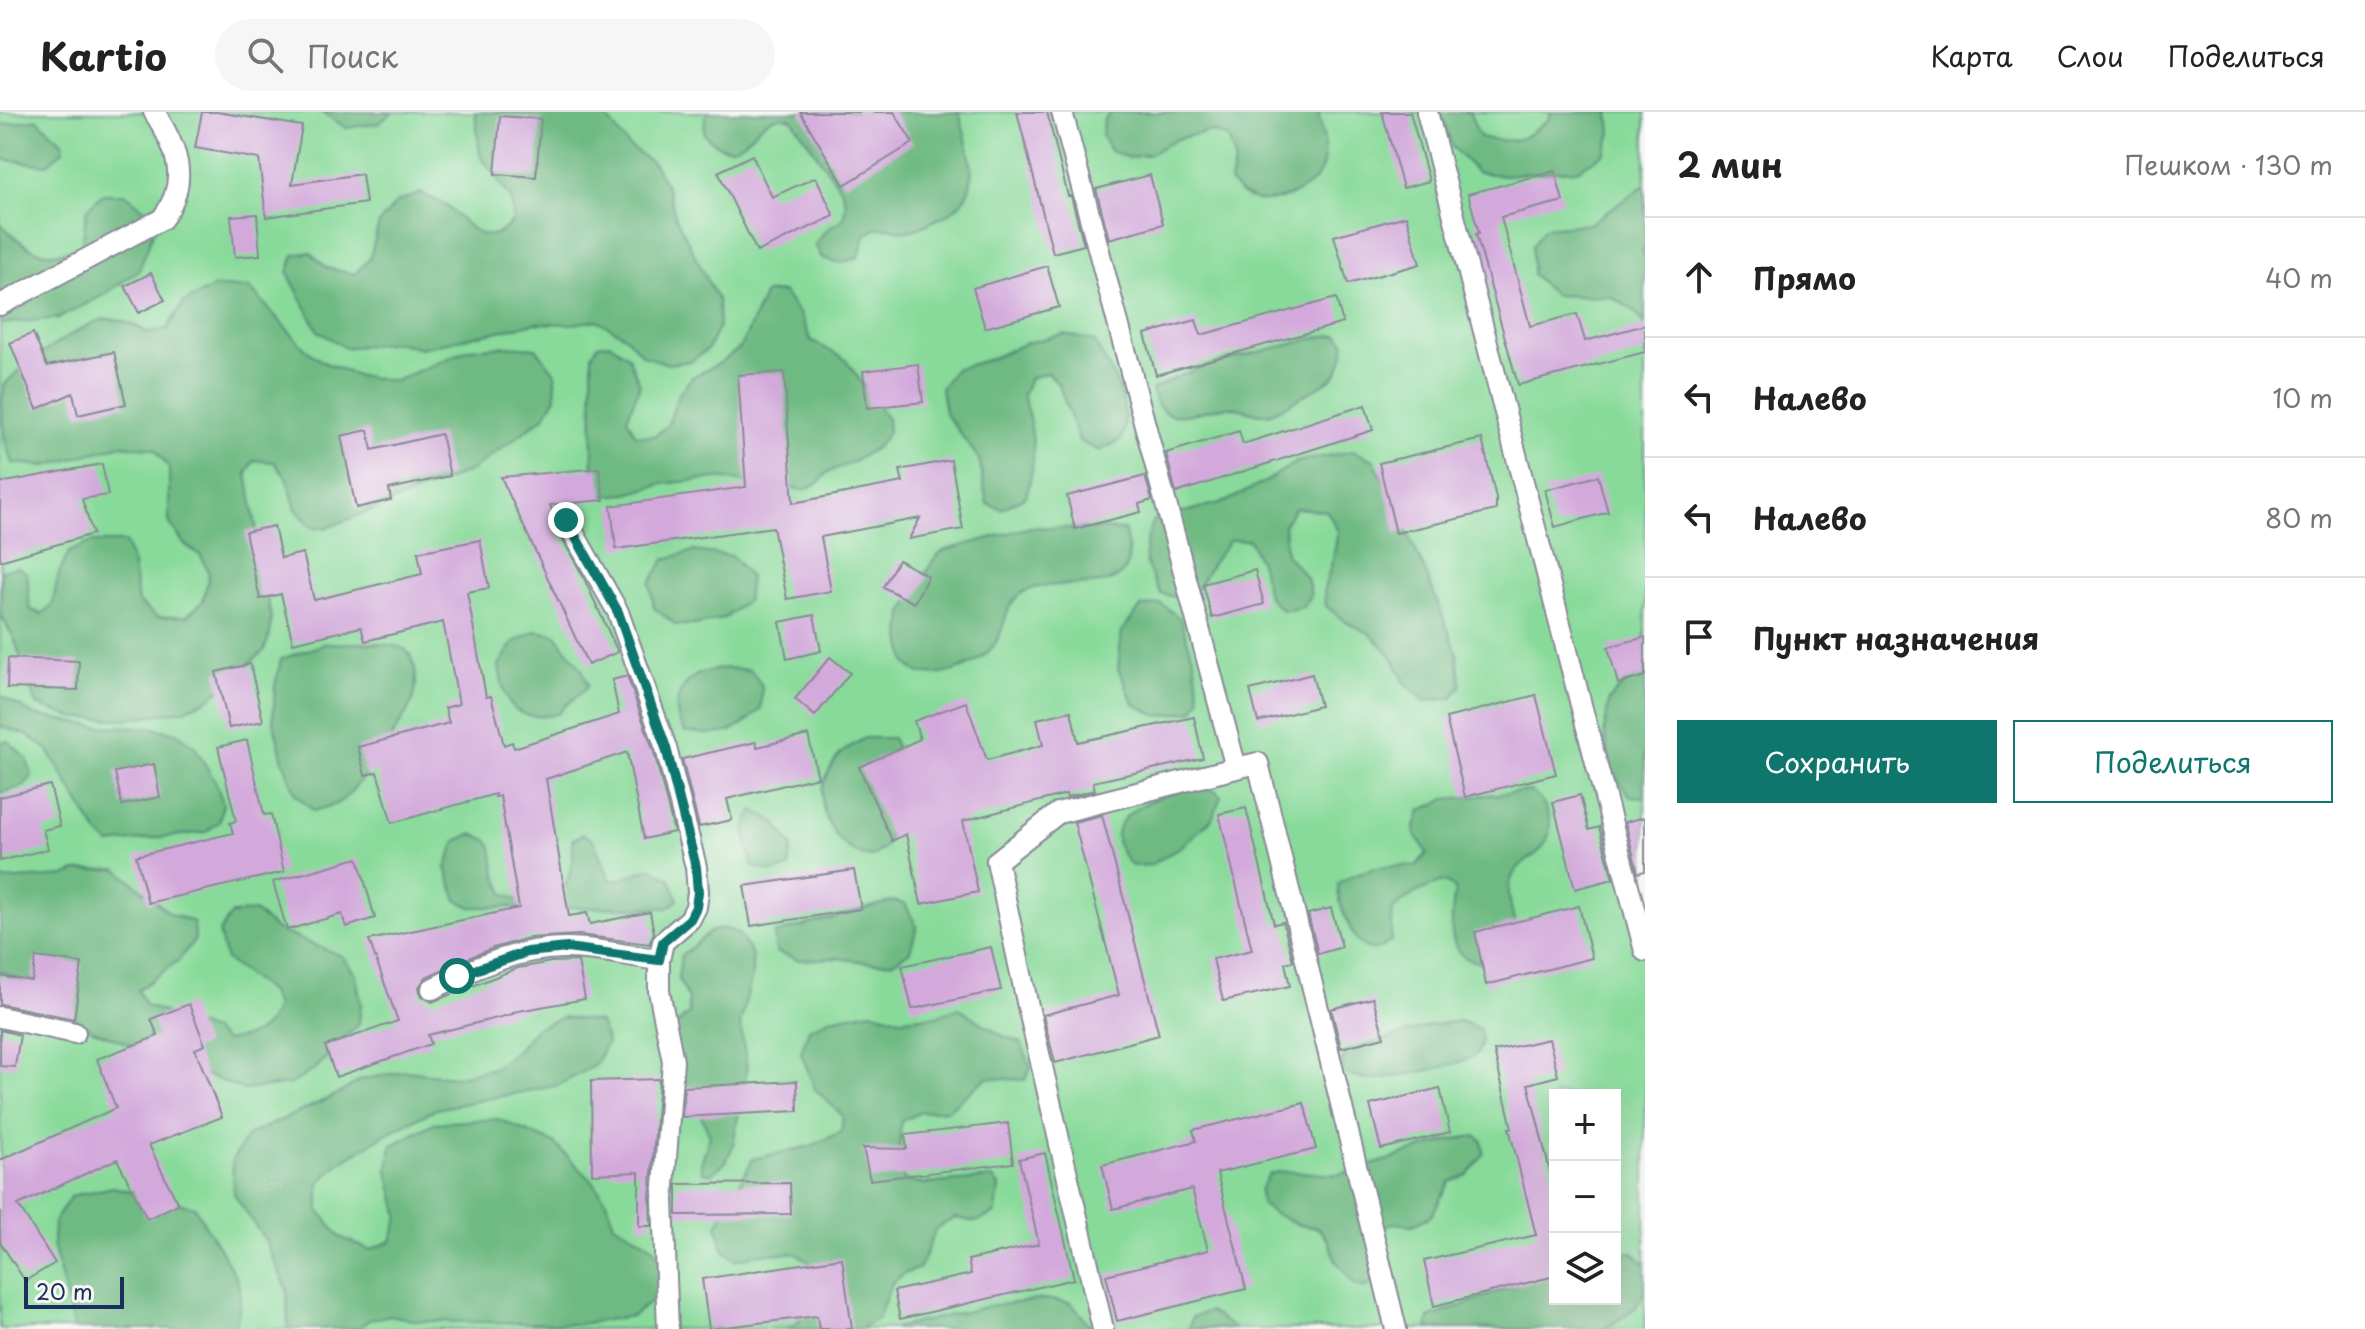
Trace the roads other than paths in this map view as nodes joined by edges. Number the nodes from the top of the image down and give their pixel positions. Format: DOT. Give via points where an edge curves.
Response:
graph roads {
  1 [pos="154,112"];
  2 [pos="1062,112"];
  3 [pos="1427,112"];
  4 [pos="0,305"];
  5 [pos="566,520"];
  6 [pos="1236,768"];
  7 [pos="1645,951"];
  8 [pos="659,960"];
  9 [pos="432,989"];
  10 [pos="0,1017"];
  11 [pos="75,1033"];
  12 [pos="668,1329"];
  13 [pos="1103,1329"];
  14 [pos="1396,1329"];
  1 -- 4 [label="lane" via="179,170 178,194 162,219"];
  2 -- 6 [label="lane"];
  3 -- 7 [label="lane"];
  5 -- 8 [label="lane" via="618,612 666,748 696,867 696,907 663,942"];
  6 -- 13 [label="lane" via="1058,813 997,861"];
  6 -- 14 [label="lane" via="1258,763"];
  8 -- 9 [label="lane" via="567,948 527,952"];
  8 -- 12 [label="lane" via="659,991 673,1061 663,1200"];
  10 -- 11 [label="lane"];
}
